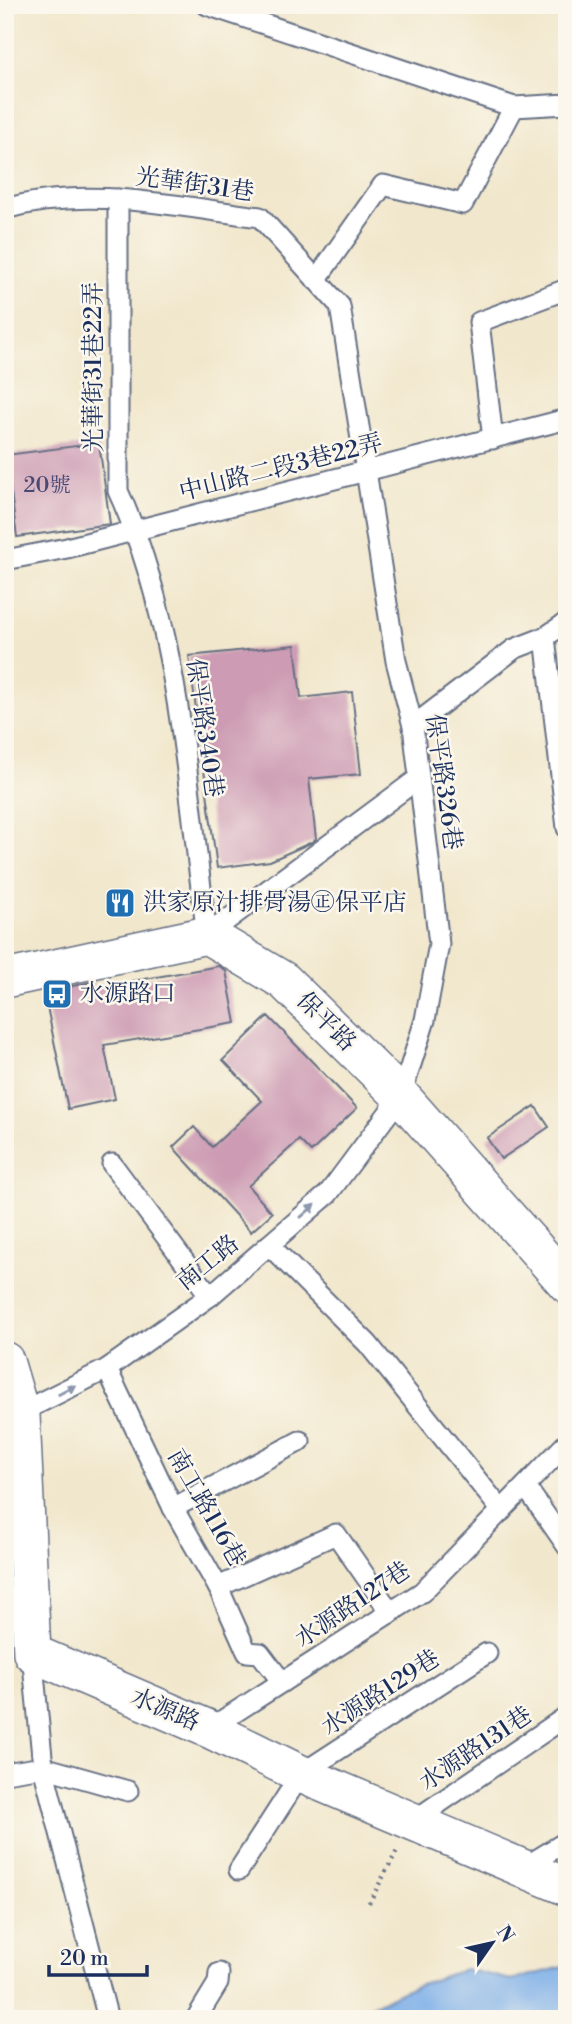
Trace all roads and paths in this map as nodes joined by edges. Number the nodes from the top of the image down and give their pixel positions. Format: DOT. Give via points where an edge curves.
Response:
graph roads {
  1 [pos="207,5"];
  2 [pos="567,104"];
  3 [pos="514,107"];
  4 [pos="118,199"];
  5 [pos="5,209"];
  6 [pos="316,280"];
  7 [pos="567,289"];
  8 [pos="567,419"];
  9 [pos="492,439"];
  10 [pos="366,472"];
  11 [pos="136,530"];
  12 [pos="5,560"];
  13 [pos="567,622"];
  14 [pos="545,637"];
  15 [pos="413,726"];
  16 [pos="419,778"];
  17 [pos="567,828"];
  18 [pos="207,935"];
  19 [pos="5,979"];
  20 [pos="401,1096"];
  21 [pos="112,1164"];
  22 [pos="269,1245"];
  23 [pos="567,1284"];
  24 [pos="210,1296"];
  25 [pos="5,1361"];
  26 [pos="107,1369"];
  27 [pos="13,1416"];
  28 [pos="300,1441"];
  29 [pos="567,1443"];
  30 [pos="526,1487"];
  31 [pos="173,1508"];
  32 [pos="502,1511"];
  33 [pos="567,1545"];
  34 [pos="218,1587"];
  35 [pos="391,1613"];
  36 [pos="32,1653"];
  37 [pos="487,1653"];
  38 [pos="282,1682"];
  39 [pos="567,1716"];
  40 [pos="209,1729"];
  41 [pos="43,1768"];
  42 [pos="5,1773"];
  43 [pos="301,1774"];
  44 [pos="128,1791"];
  45 [pos="413,1821"];
  46 [pos="567,1841"];
  47 [pos="523,1868"];
  48 [pos="239,1870"];
  49 [pos="567,1886"];
  50 [pos="369,1903"];
  51 [pos="219,1973"];
  52 [pos="108,2019"];
  53 [pos="196,2019"];
  1 -- 3 [label="lane"];
  2 -- 3 [label="lane"];
  3 -- 6 [label="lane" via="463,204 383,185"];
  4 -- 5 [label="lane, 光華街31巷" via="36,200"];
  4 -- 6 [label="lane, 光華街31巷" via="260,217"];
  4 -- 11 [label="lane, 光華街31巷22弄" via="118,491"];
  6 -- 10 [label="lane, 光華街31巷" via="340,306"];
  7 -- 9 [label="lane" via="479,322"];
  8 -- 9 [label="lane, 中山路二段3巷22弄"];
  9 -- 10 [label="lane, 中山路二段3巷22弄"];
  10 -- 11 [label="lane, 中山路二段3巷22弄"];
  10 -- 15 [label="lane, 保平路326巷" via="396,661"];
  11 -- 12 [label="lane, 中山路二段3巷22弄"];
  11 -- 18 [label="lane, 保平路340巷" via="169,649"];
  13 -- 14 [label="lane"];
  14 -- 15 [label="lane" via="514,649"];
  14 -- 17 [label="lane"];
  15 -- 16 [label="lane, 保平路326巷"];
  16 -- 18 [label="lane"];
  16 -- 20 [label="lane, 保平路326巷" via="439,944 425,1020"];
  18 -- 19 [label="street"];
  18 -- 20 [label="street, 保平路" via="284,981"];
  22 -- 20 [label="lane, 南工路, one-way" via="328,1194"];
  20 -- 23 [label="street, 保平路"];
  21 -- 24 [label="lane"];
  22 -- 24 [label="lane, 南工路"];
  22 -- 32 [label="lane" via="368,1344"];
  24 -- 26 [label="lane, 南工路"];
  25 -- 27 [label="street"];
  27 -- 26 [label="lane, 南工路, one-way"];
  26 -- 31 [label="lane, 南工路116巷"];
  27 -- 36 [label="street"];
  28 -- 31 [label="lane"];
  29 -- 30 [label="lane, 水源路127巷"];
  30 -- 32 [label="lane, 水源路127巷"];
  30 -- 33 [label="lane"];
  31 -- 34 [label="lane, 南工路116巷"];
  32 -- 35 [label="lane, 水源路127巷" via="422,1592"];
  34 -- 35 [label="lane, 南工路116巷" via="336,1534"];
  34 -- 38 [label="lane" via="247,1652 260,1653"];
  35 -- 38 [label="lane, 水源路127巷"];
  36 -- 40 [label="street, 水源路"];
  36 -- 41 [label="lane"];
  37 -- 43 [label="lane, 水源路129巷"];
  38 -- 40 [label="lane, 水源路127巷"];
  39 -- 45 [label="lane, 水源路131巷"];
  40 -- 43 [label="street, 水源路"];
  41 -- 42 [label="lane"];
  41 -- 44 [label="lane"];
  41 -- 52 [label="lane"];
  43 -- 45 [label="street, 水源路"];
  43 -- 48 [label="lane"];
  45 -- 47 [label="street, 水源路"];
  45 -- 50 [label="path"];
  46 -- 47 [label="lane"];
  47 -- 49 [label="street, 水源路"];
  51 -- 53 [label="lane" via="218,1983"];
}
